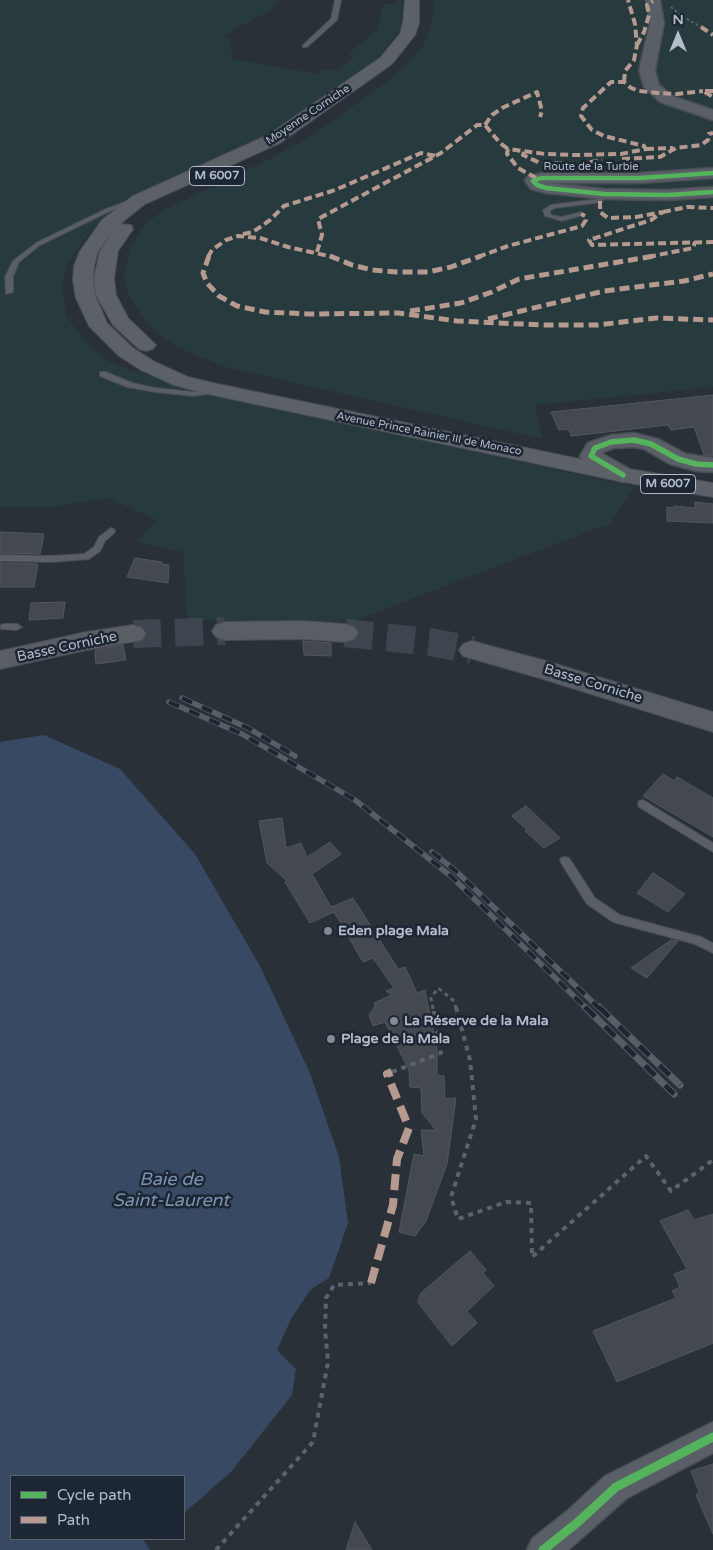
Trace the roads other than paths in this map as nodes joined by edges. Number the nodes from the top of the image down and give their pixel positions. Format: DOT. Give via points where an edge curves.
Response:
graph roads {
  1 [pos="338,0"];
  2 [pos="653,0"];
  3 [pos="422,1"];
  4 [pos="304,46"];
  5 [pos="713,115"];
  6 [pos="713,173"];
  7 [pos="713,192"];
  8 [pos="604,194"];
  9 [pos="139,200"];
  10 [pos="581,214"];
  11 [pos="9,292"];
  12 [pos="180,363"];
  13 [pos="148,366"];
  14 [pos="103,374"];
  15 [pos="218,391"];
  16 [pos="661,449"];
  17 [pos="609,464"];
  18 [pos="713,465"];
  19 [pos="713,479"];
  20 [pos="713,490"];
  21 [pos="110,531"];
  22 [pos="0,558"];
  23 [pos="1,626"];
  24 [pos="17,627"];
  25 [pos="225,631"];
  26 [pos="346,633"];
  27 [pos="134,634"];
  28 [pos="472,650"];
  29 [pos="0,660"];
  30 [pos="713,722"];
  31 [pos="643,804"];
  32 [pos="713,848"];
  33 [pos="565,861"];
  34 [pos="713,948"];
  35 [pos="713,1438"];
  36 [pos="543,1550"];
  1 -- 4 [label="lane" via="334,20"];
  2 -- 5 [label="street" via="657,23 649,58 649,81 658,93 677,104"];
  3 -- 9 [label="main road, Moyenne Corniche / M 6007" via="407,35 379,66 274,139"];
  3 -- 12 [label="main road, Moyenne Corniche / M 6007" via="424,23 418,37 403,58 369,86 288,143 155,204 126,226 116,239 109,251 104,278 111,307 120,321 146,345"];
  6 -- 8 [label="street, Route de la Turbie" via="533,180 546,188"];
  7 -- 8 [label="street, Route de la Turbie"];
  8 -- 10 [label="lane" via="600,201 553,206 546,210 548,216 562,218"];
  9 -- 11 [label="lane" via="108,210 38,244 16,261 9,277"];
  9 -- 13 [label="main road, Moyenne Corniche / M 6007" via="120,214 97,239 89,251 83,280 91,312 99,326 126,352"];
  12 -- 17 [label="main road, Avenue Prince Rainier III de Monaco / M 6007" via="226,377"];
  13 -- 15 [label="main road, Avenue Prince Rainier III de Monaco / M 6007" via="181,381"];
  14 -- 15 [label="lane" via="130,385 155,390 193,394"];
  15 -- 17 [label="main road, Avenue Prince Rainier III de Monaco / M 6007" via="569,463"];
  16 -- 17 [label="street" via="637,452"];
  16 -- 17 [label="street" via="623,440 601,444 595,448"];
  16 -- 18 [label="street" via="678,459"];
  17 -- 19 [label="main road, Avenue Prince Rainier III de Monaco / M 6007"];
  17 -- 20 [label="main road, Avenue Prince Rainier III de Monaco / M 6007"];
  21 -- 22 [label="lane" via="86,558"];
  23 -- 24 [label="lane"];
  25 -- 26 [label="main road"];
  27 -- 29 [label="main road, Basse Corniche"];
  28 -- 30 [label="main road, Basse Corniche"];
  31 -- 32 [label="lane"];
  33 -- 34 [label="lane" via="591,901 617,919 697,940"];
  35 -- 36 [label="street" via="616,1487"];
}
